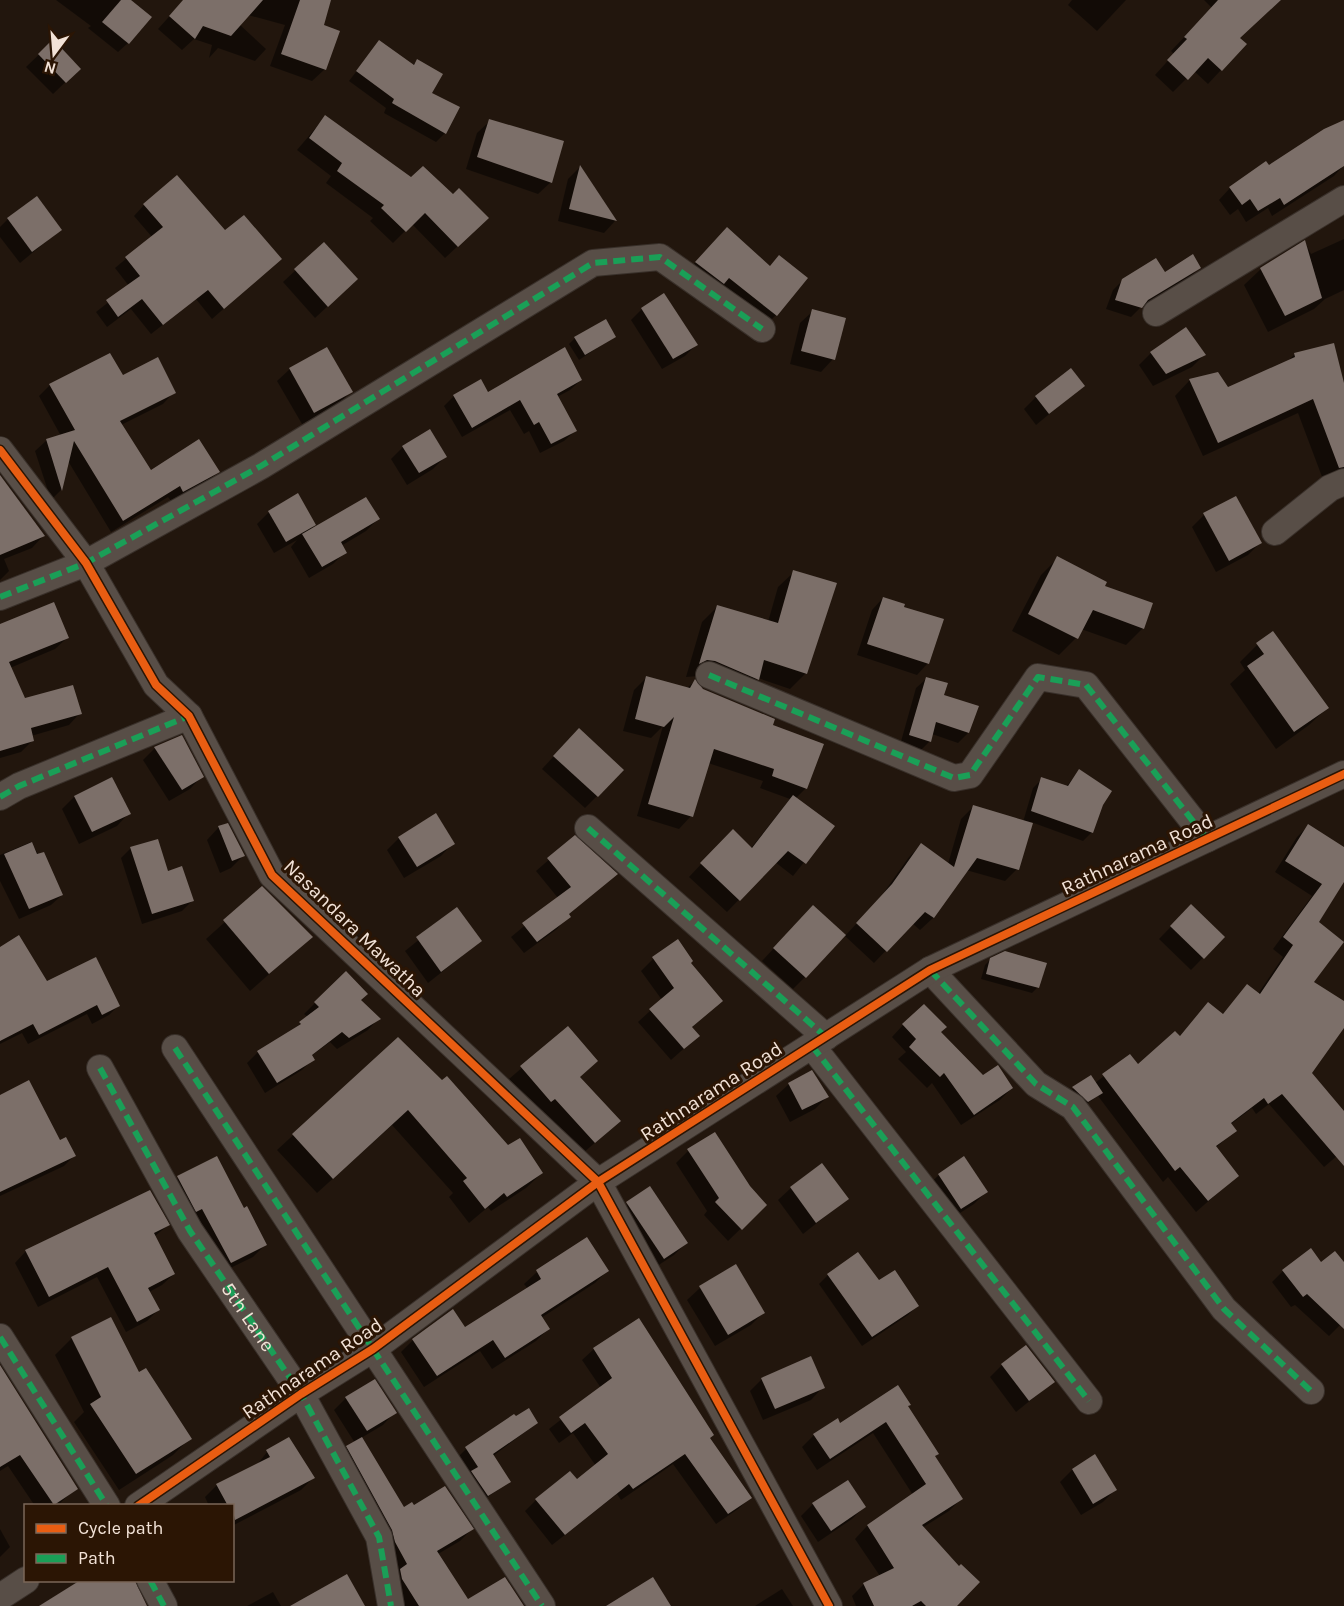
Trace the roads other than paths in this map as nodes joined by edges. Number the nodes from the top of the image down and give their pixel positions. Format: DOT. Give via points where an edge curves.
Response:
graph roads {
  1 [pos="1344,199"];
  2 [pos="1156,313"];
  3 [pos="762,329"];
  4 [pos="0,450"];
  5 [pos="1344,482"];
  6 [pos="1275,532"];
  7 [pos="86,563"];
  8 [pos="0,597"];
  9 [pos="709,675"];
  10 [pos="189,716"];
  11 [pos="1344,774"];
  12 [pos="0,797"];
  13 [pos="588,828"];
  14 [pos="1207,839"];
  15 [pos="930,970"];
  16 [pos="819,1041"];
  17 [pos="175,1047"];
  18 [pos="100,1068"];
  19 [pos="598,1182"];
  20 [pos="0,1337"];
  21 [pos="373,1349"];
  22 [pos="1311,1391"];
  23 [pos="301,1394"];
  24 [pos="1089,1401"];
  25 [pos="106,1504"];
  26 [pos="141,1504"];
  27 [pos="24,1581"];
  28 [pos="151,1582"];
  29 [pos="0,1597"];
  30 [pos="165,1606"];
  31 [pos="391,1606"];
  32 [pos="542,1606"];
  33 [pos="829,1606"];
  1 -- 2 [label="street"];
  3 -- 7 [label="street" via="660,257 593,262 261,466"];
  4 -- 7 [label="street, Nasandara Mawatha"];
  5 -- 6 [label="street" via="1330,488"];
  7 -- 8 [label="street"];
  7 -- 10 [label="street, Nasandara Mawatha" via="156,685"];
  9 -- 14 [label="street" via="954,778 970,775 1038,677 1086,685"];
  10 -- 12 [label="street"];
  10 -- 19 [label="street, Nasandara Mawatha" via="272,876"];
  11 -- 14 [label="street, Rathnarama Road"];
  13 -- 16 [label="street"];
  14 -- 15 [label="street, Rathnarama Road"];
  15 -- 16 [label="street, Rathnarama Road"];
  15 -- 22 [label="street" via="1036,1084 1073,1107 1224,1309"];
  16 -- 19 [label="street, Rathnarama Road"];
  16 -- 24 [label="street"];
  17 -- 21 [label="street"];
  18 -- 23 [label="street, 5th Lane" via="190,1231"];
  19 -- 21 [label="street, Rathnarama Road"];
  19 -- 33 [label="street, Nasandara Mawatha"];
  20 -- 25 [label="street"];
  21 -- 23 [label="street, Rathnarama Road"];
  21 -- 32 [label="street"];
  23 -- 26 [label="street, Rathnarama Road"];
  23 -- 31 [label="street, 5th Lane" via="379,1537"];
  27 -- 29 [label="street"];
  28 -- 30 [label="street"];
}
